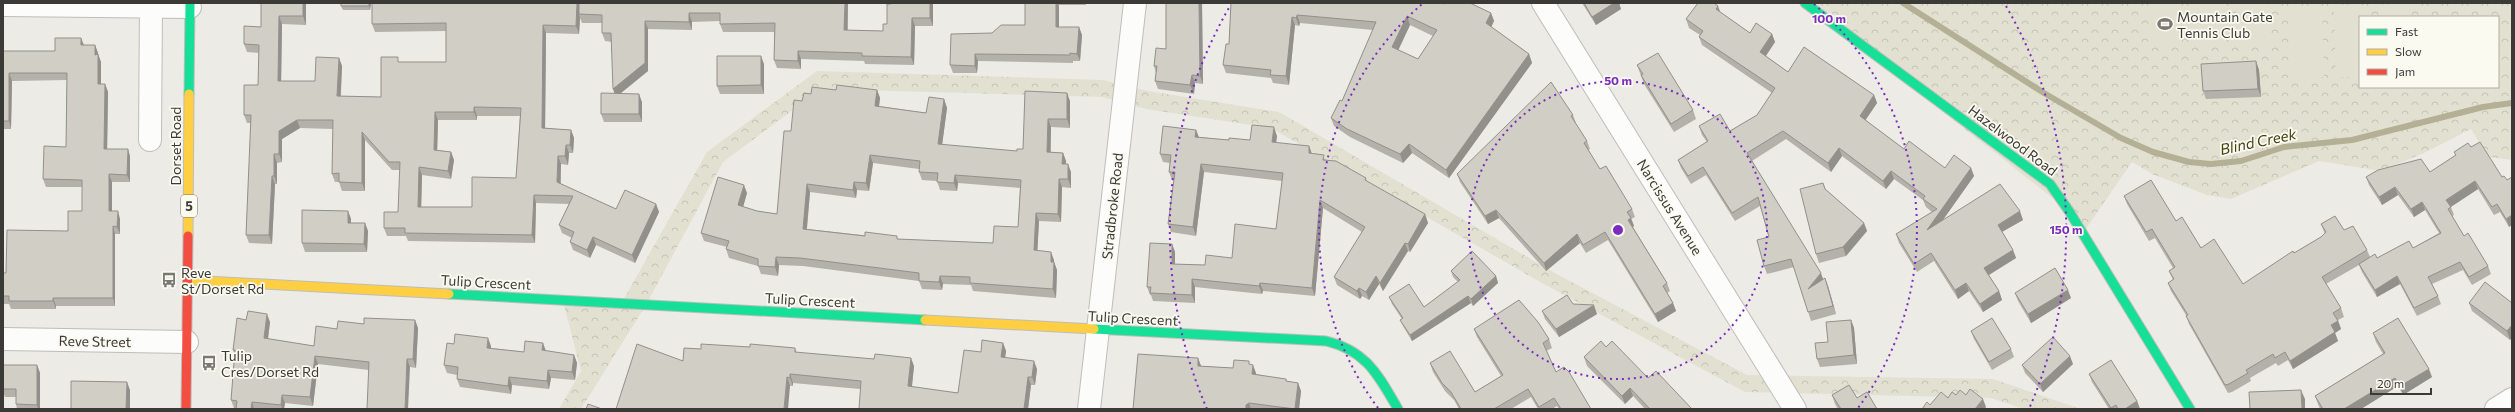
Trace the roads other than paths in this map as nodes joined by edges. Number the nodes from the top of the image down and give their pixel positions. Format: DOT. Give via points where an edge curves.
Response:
graph roads {
  1 [pos="1135,3"];
  2 [pos="1805,3"];
  3 [pos="1545,4"];
  4 [pos="3,5"];
  5 [pos="151,5"];
  6 [pos="190,5"];
  7 [pos="150,140"];
  8 [pos="188,280"];
  9 [pos="1098,330"];
  10 [pos="3,339"];
  11 [pos="187,342"];
  12 [pos="2512,399"];
  13 [pos="186,409"];
  14 [pos="1089,409"];
  15 [pos="1398,409"];
  16 [pos="1795,409"];
  17 [pos="2190,409"];
  18 [pos="2496,409"];
  1 -- 9 [label="street, Stradbroke Road"];
  2 -- 17 [label="street, Hazelwood Road" via="2050,184"];
  3 -- 16 [label="street, Narcissus Avenue"];
  4 -- 5 [label="street"];
  5 -- 6 [label="street"];
  5 -- 7 [label="street"];
  6 -- 8 [label="street, Dorset Road / 5"];
  8 -- 9 [label="street, Tulip Crescent"];
  8 -- 11 [label="street, Dorset Road / 5"];
  9 -- 14 [label="street, Stradbroke Road"];
  9 -- 15 [label="street, Tulip Crescent" via="1336,343 1361,354"];
  10 -- 11 [label="street, Reve Street"];
  11 -- 13 [label="street, Dorset Road / 5"];
  12 -- 18 [label="street"];
}
